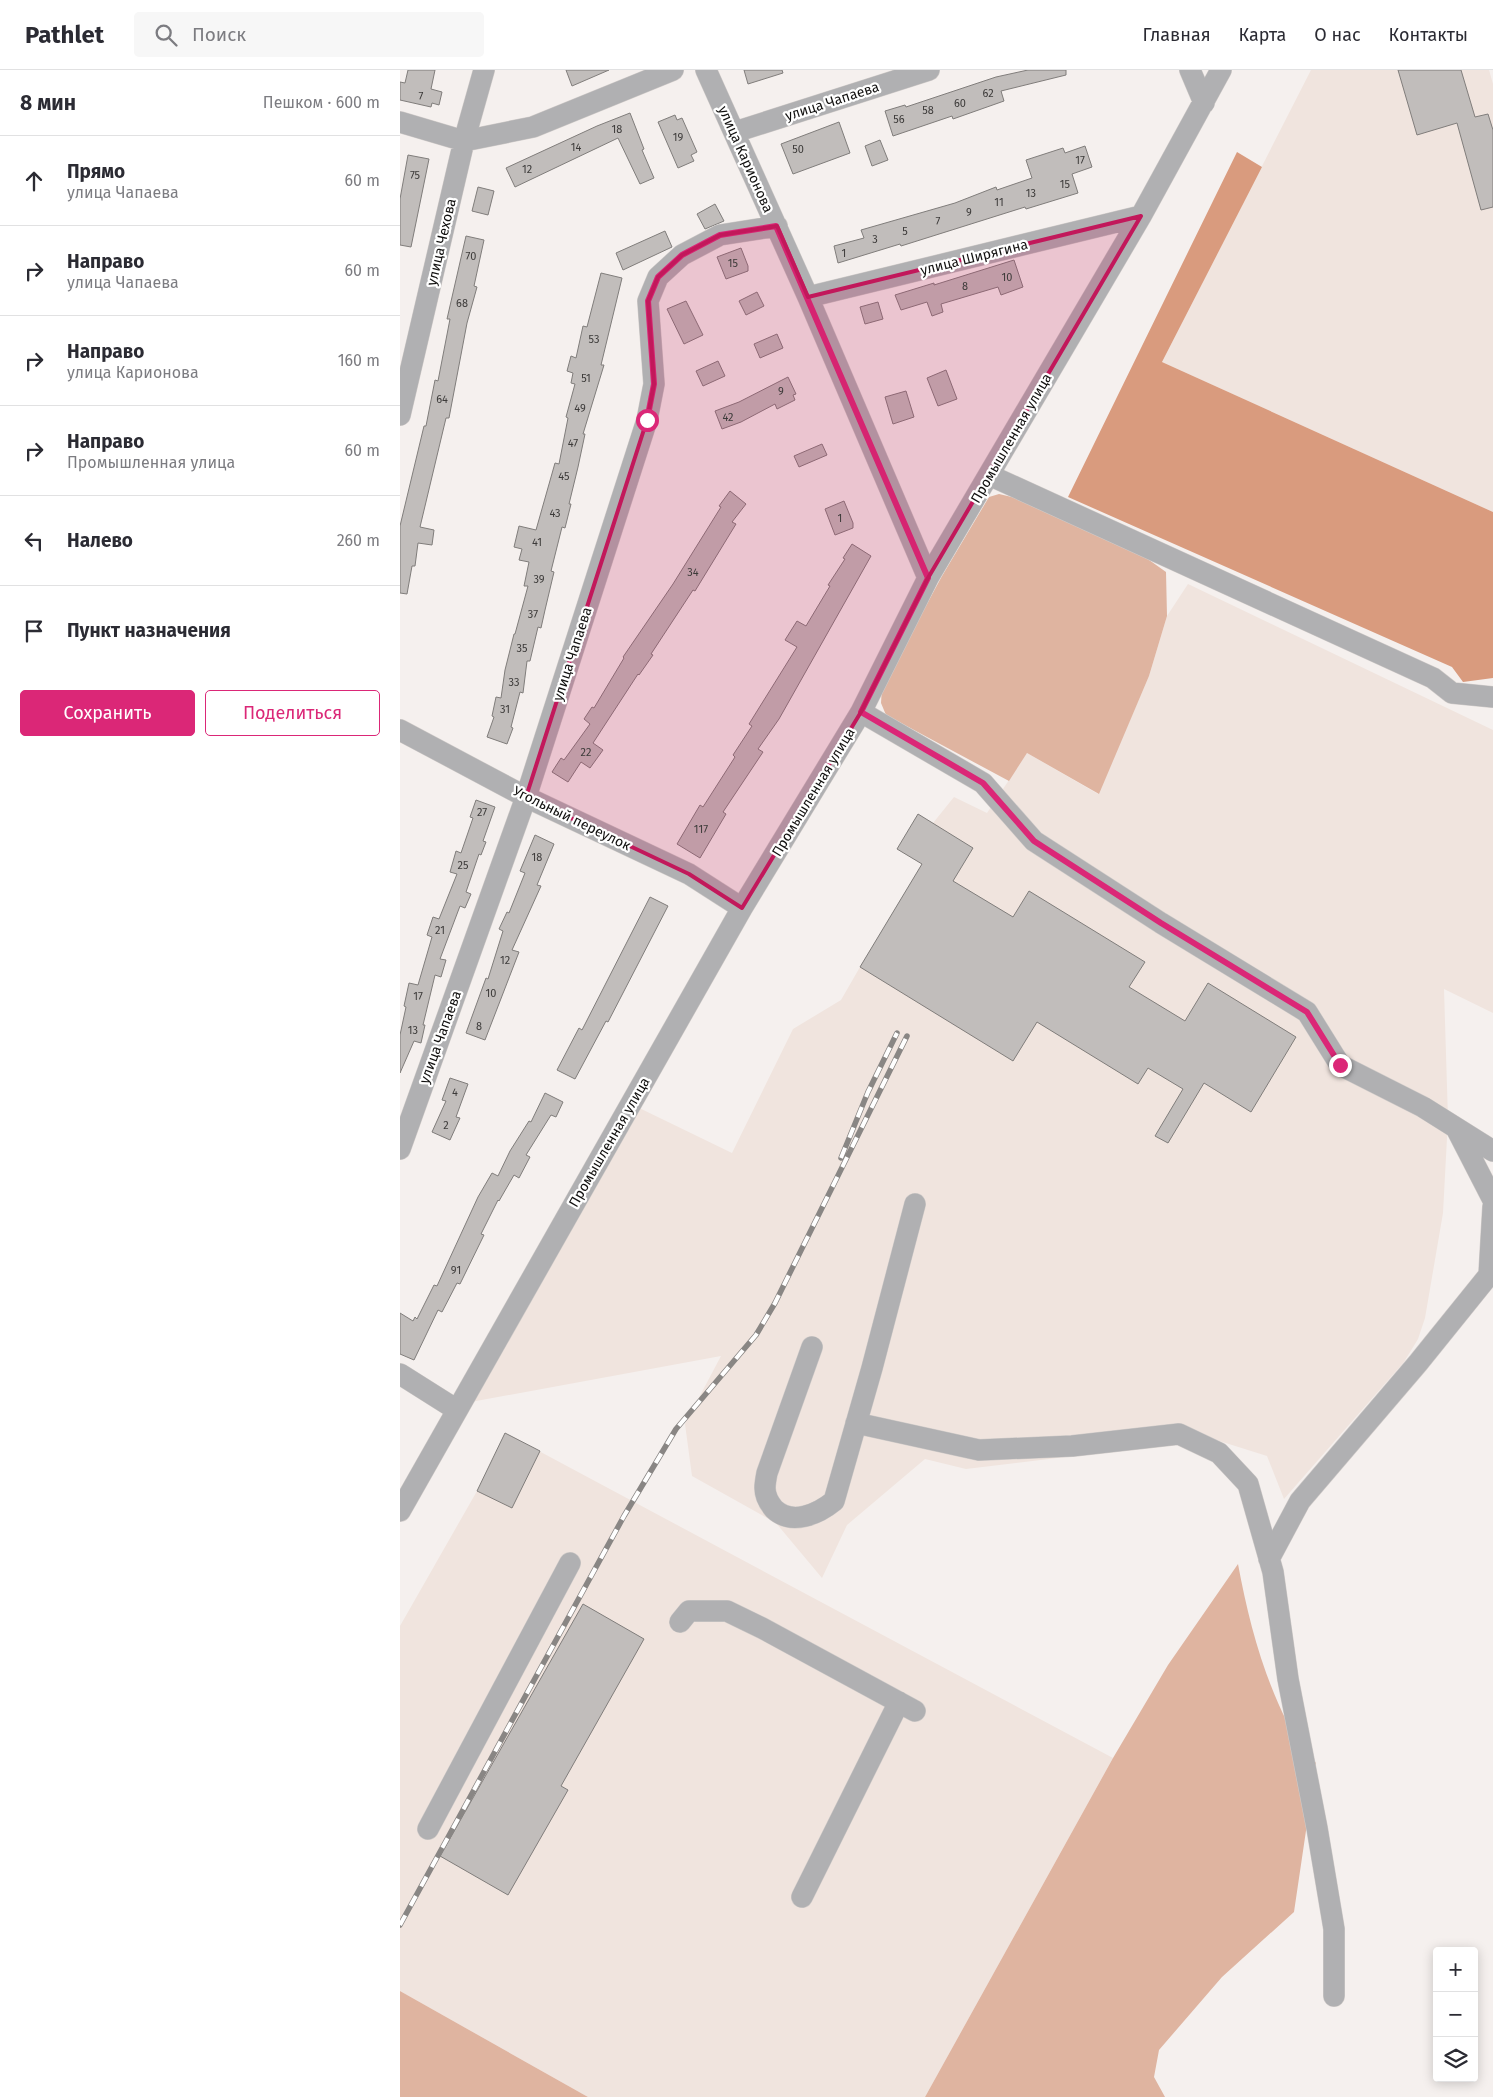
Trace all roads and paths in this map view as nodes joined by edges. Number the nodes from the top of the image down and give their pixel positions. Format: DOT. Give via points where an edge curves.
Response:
graph roads {
  1 [pos="484,70"];
  2 [pos="673,70"];
  3 [pos="706,70"];
  4 [pos="929,70"];
  5 [pos="1190,70"];
  6 [pos="1221,70"];
  7 [pos="1204,103"];
  8 [pos="400,122"];
  9 [pos="735,132"];
  10 [pos="464,141"];
  11 [pos="1141,216"];
  12 [pos="776,226"];
  13 [pos="808,297"];
  14 [pos="400,414"];
  15 [pos="989,475"];
  16 [pos="928,578"];
  17 [pos="1493,698"];
  18 [pos="861,712"];
  19 [pos="400,730"];
  20 [pos="526,798"];
  21 [pos="742,908"];
  22 [pos="1456,1128"];
  23 [pos="400,1149"];
  24 [pos="1493,1152"];
  25 [pos="1493,1200"];
  26 [pos="915,1204"];
  27 [pos="1493,1207"];
  28 [pos="812,1347"];
  29 [pos="400,1374"];
  30 [pos="456,1410"];
  31 [pos="856,1422"];
  32 [pos="400,1511"];
  33 [pos="1269,1559"];
  34 [pos="570,1563"];
  35 [pos="680,1622"];
  36 [pos="428,1829"];
  37 [pos="802,1897"];
  38 [pos="1334,1996"];
  1 -- 10 [label="street, улица Чехова"];
  2 -- 10 [label="street" via="533,127"];
  3 -- 9 [label="street, улица Карионова"];
  4 -- 9 [label="street, улица Чапаева"];
  5 -- 7 [label="street"];
  6 -- 7 [label="street, Промышленная улица"];
  7 -- 11 [label="street, Промышленная улица"];
  8 -- 10 [label="street"];
  9 -- 12 [label="street, улица Карионова"];
  10 -- 14 [label="street, улица Чехова"];
  11 -- 13 [label="street, улица Ширягина"];
  11 -- 15 [label="street, Промышленная улица"];
  12 -- 13 [label="street, улица Карионова"];
  12 -- 20 [label="street, улица Чапаева" via="720,235 682,255 658,277 648,301 654,384 647,420"];
  13 -- 16 [label="street, улица Карионова"];
  15 -- 16 [label="street, Промышленная улица"];
  15 -- 17 [label="street" via="1433,678 1452,694"];
  16 -- 18 [label="street, Промышленная улица"];
  18 -- 21 [label="street, Промышленная улица"];
  18 -- 22 [label="street" via="983,783 1034,841 1307,1012 1340,1065 1423,1107"];
  19 -- 20 [label="street, Угольный переулок"];
  20 -- 21 [label="street, Угольный переулок" via="689,874"];
  20 -- 23 [label="street, улица Чапаева"];
  21 -- 30 [label="street, Промышленная улица"];
  22 -- 24 [label="street"];
  22 -- 25 [label="street"];
  26 -- 31 [label="street"];
  27 -- 33 [label="street" via="1489,1275 1300,1501"];
  28 -- 31 [label="street" via="767,1473 768,1503 787,1516 804,1517 825,1508 834,1500"];
  29 -- 30 [label="street"];
  30 -- 32 [label="street, Промышленная улица"];
  31 -- 33 [label="street" via="979,1450 1072,1446 1179,1434 1219,1453 1248,1484"];
  33 -- 38 [label="street" via="1334,1929"];
  34 -- 36 [label="street"];
  35 -- 37 [label="street" via="689,1611 727,1611 907,1707"];
}
